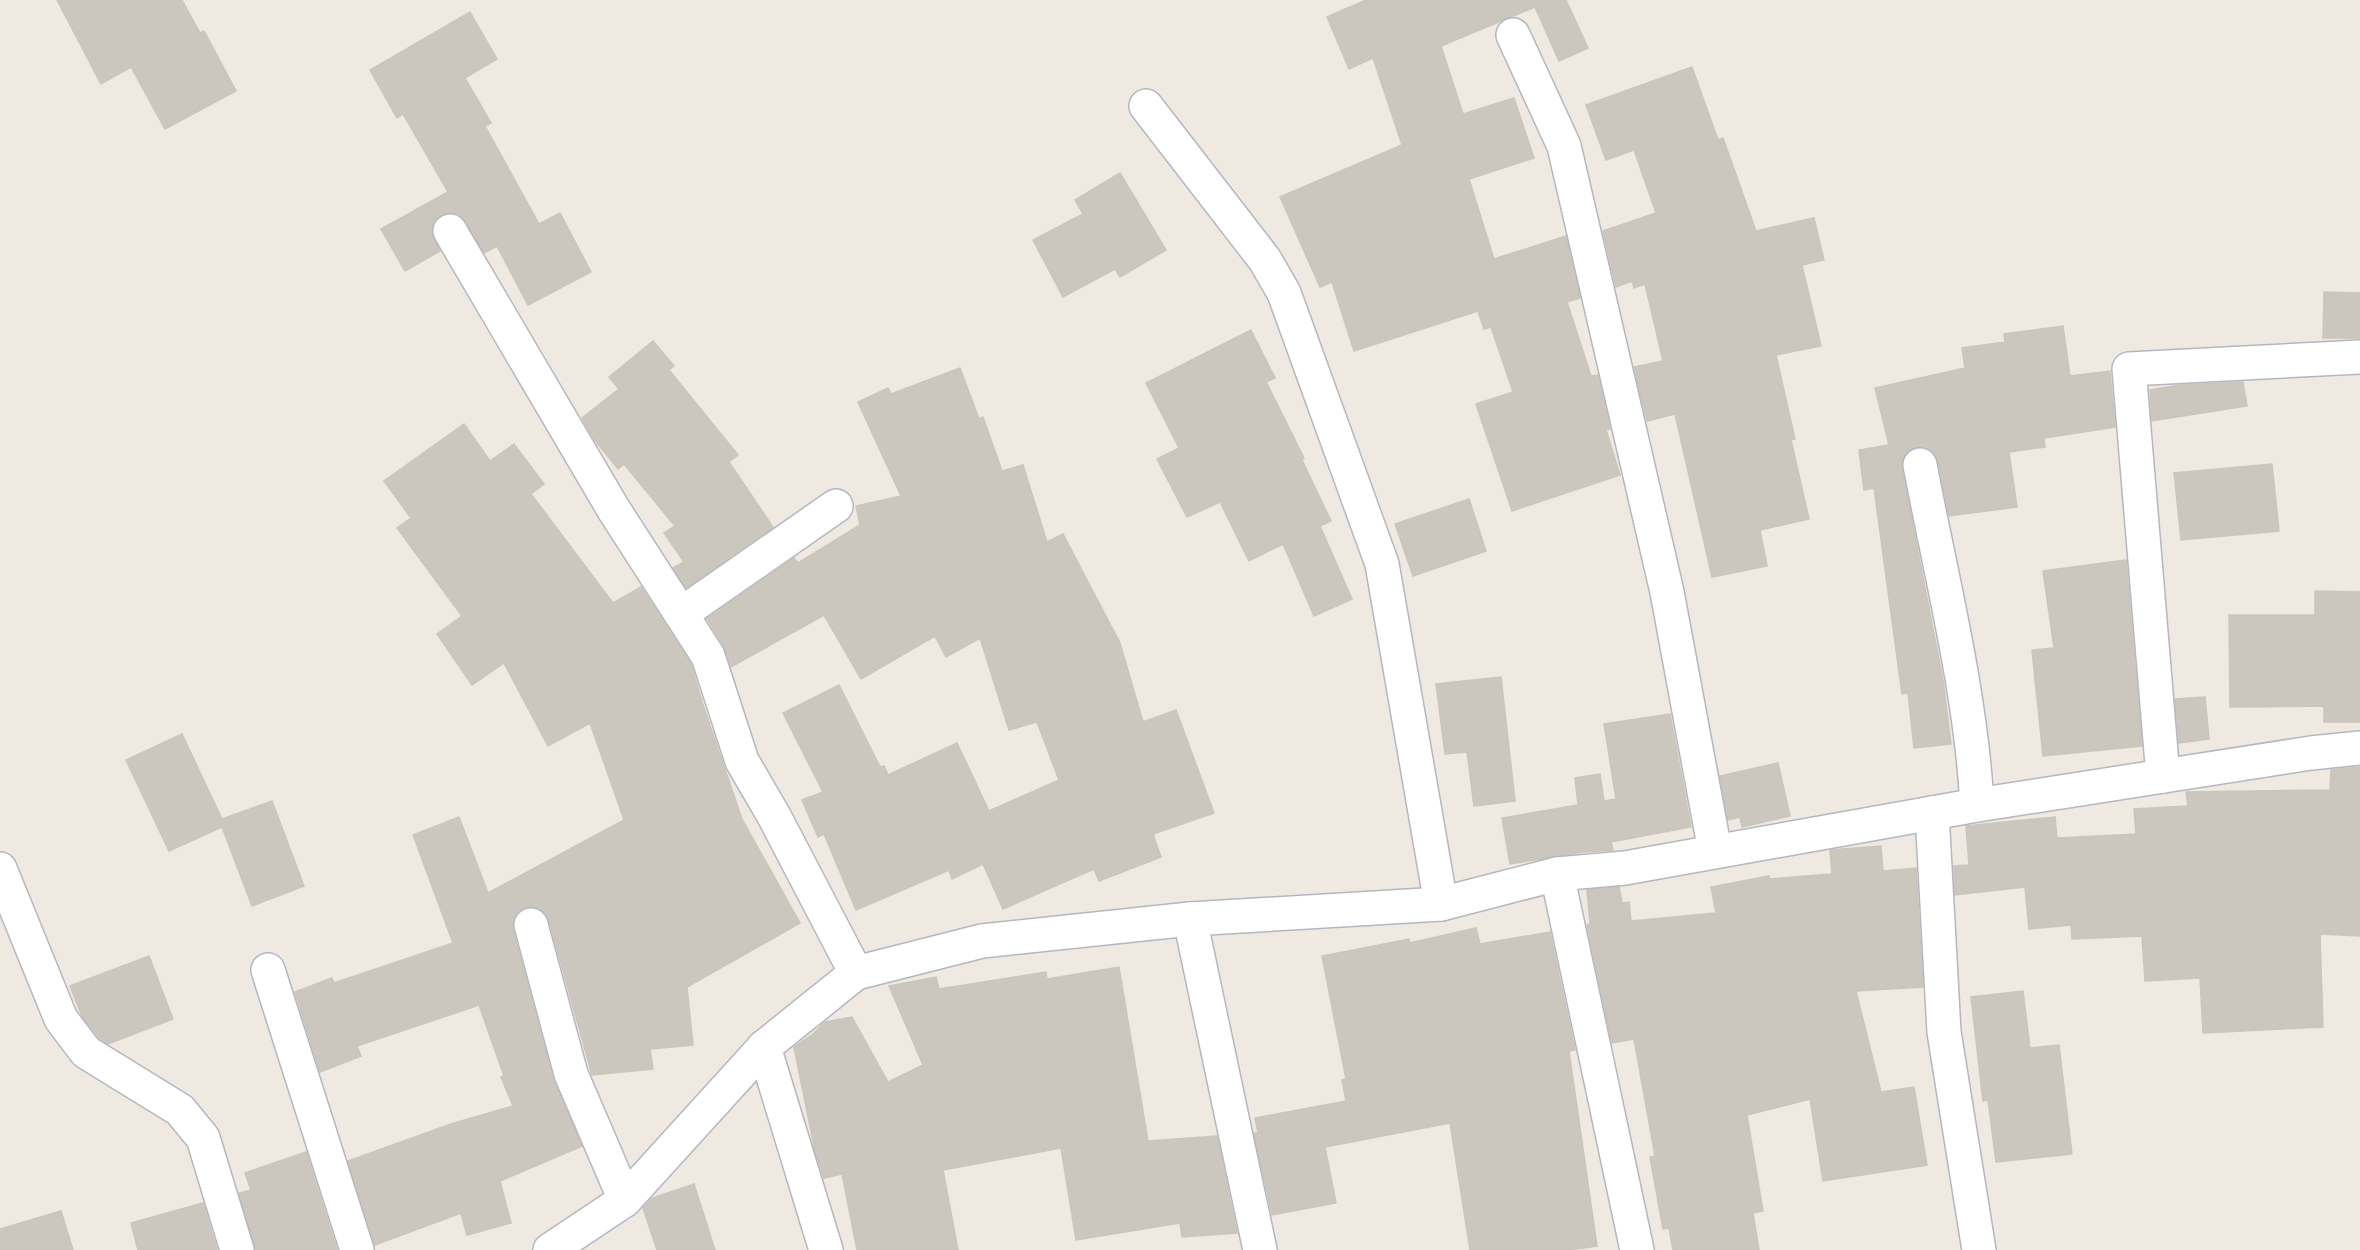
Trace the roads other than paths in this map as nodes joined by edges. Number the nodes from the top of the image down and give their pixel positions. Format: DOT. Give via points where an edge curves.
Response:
graph roads {
  1 [pos="1513,35"];
  2 [pos="1146,106"];
  3 [pos="450,231"];
  4 [pos="2360,357"];
  5 [pos="1920,465"];
  6 [pos="836,506"];
  7 [pos="681,614"];
  8 [pos="2360,748"];
  9 [pos="2163,776"];
  10 [pos="1977,805"];
  11 [pos="1932,813"];
  12 [pos="1714,851"];
  13 [pos="0,869"];
  14 [pos="1557,873"];
  15 [pos="1441,904"];
  16 [pos="1190,919"];
  17 [pos="531,925"];
  18 [pos="268,970"];
  19 [pos="856,972"];
  20 [pos="764,1047"];
  21 [pos="625,1200"];
  22 [pos="237,1250"];
  23 [pos="357,1250"];
  24 [pos="550,1250"];
  25 [pos="826,1250"];
  26 [pos="1260,1250"];
  27 [pos="1637,1250"];
  28 [pos="1979,1250"];
  1 -- 12 [label="street" via="1564,146 1667,592"];
  2 -- 15 [label="street" via="1265,260 1288,304 1382,564"];
  3 -- 7 [label="street" via="614,510"];
  4 -- 9 [label="street" via="2129,369"];
  5 -- 10 [label="street" via="1957,659 1975,768"];
  6 -- 7 [label="street"];
  7 -- 19 [label="street" via="708,656 742,761"];
  8 -- 9 [label="street"];
  9 -- 10 [label="street"];
  10 -- 11 [label="street"];
  11 -- 12 [label="street"];
  11 -- 28 [label="street" via="1944,1032"];
  12 -- 14 [label="street" via="1626,868"];
  13 -- 22 [label="street" via="61,1019 86,1052 180,1110 203,1138"];
  14 -- 15 [label="street"];
  14 -- 27 [label="street"];
  15 -- 16 [label="street"];
  16 -- 19 [label="street" via="982,941"];
  16 -- 26 [label="street"];
  17 -- 21 [label="street" via="571,1074"];
  18 -- 23 [label="street"];
  19 -- 20 [label="street"];
  20 -- 21 [label="street"];
  20 -- 25 [label="street"];
  21 -- 24 [label="street"];
}
